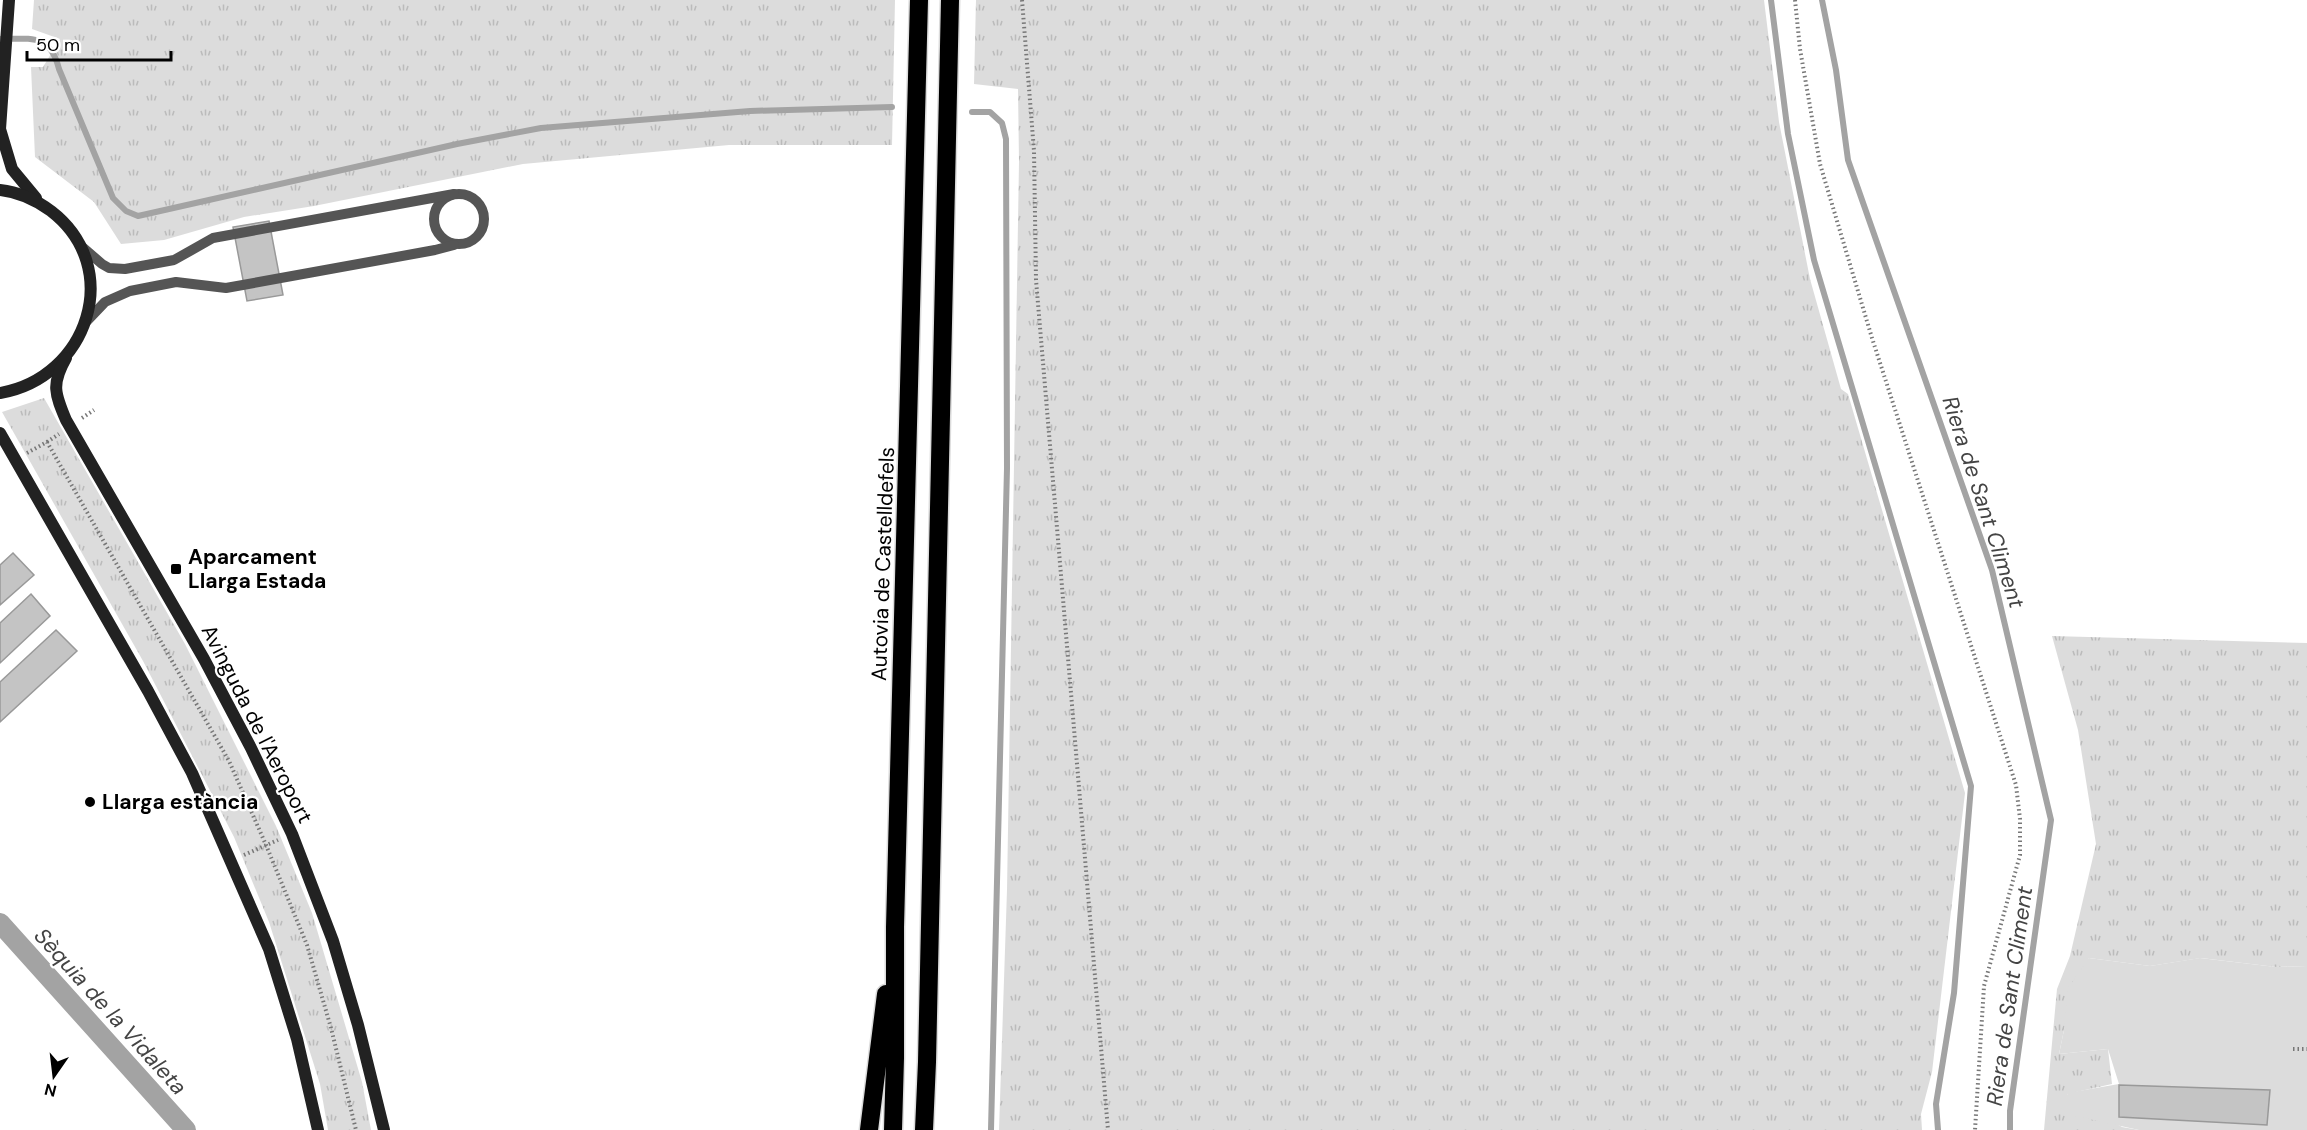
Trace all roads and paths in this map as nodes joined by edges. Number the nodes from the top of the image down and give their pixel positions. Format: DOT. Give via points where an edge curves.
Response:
graph roads {
  1 [pos="919,0"];
  2 [pos="950,0"];
  3 [pos="1023,0"];
  4 [pos="1795,0"];
  5 [pos="9,2"];
  6 [pos="0,130"];
  7 [pos="0,190"];
  8 [pos="454,195"];
  9 [pos="42,205"];
  10 [pos="78,243"];
  11 [pos="454,244"];
  12 [pos="86,323"];
  13 [pos="66,358"];
  14 [pos="0,393"];
  15 [pos="0,433"];
  16 [pos="26,454"];
  17 [pos="292,834"];
  18 [pos="267,845"];
  19 [pos="232,860"];
  20 [pos="895,927"];
  21 [pos="2293,1049"];
  22 [pos="2307,1049"];
  23 [pos="318,1130"];
  24 [pos="356,1130"];
  25 [pos="384,1130"];
  26 [pos="869,1130"];
  27 [pos="893,1130"];
  28 [pos="924,1130"];
  29 [pos="1108,1130"];
  30 [pos="1975,1130"];
  1 -- 20 [label="highway, Autovia de Castelldefels"];
  2 -- 28 [label="highway"];
  3 -- 29 [label="path" via="1034,151 1036,280"];
  4 -- 30 [label="path" via="1820,164 2016,786 2020,855 1983,986"];
  5 -- 6 [label="street"];
  6 -- 9 [label="street" via="12,169"];
  7 -- 9 [label="street"];
  8 -- 10 [label="lane" via="213,238 174,260 125,268 109,268"];
  8 -- 11 [label="lane" via="438,204 434,219 441,237"];
  8 -- 11 [label="lane" via="474,199 485,220 481,234 474,240"];
  9 -- 10 [label="street" via="68,228"];
  10 -- 12 [label="street" via="90,283"];
  11 -- 12 [label="lane" via="226,288 176,282 130,291 105,302"];
  12 -- 13 [label="street"];
  13 -- 14 [label="street" via="35,382"];
  13 -- 17 [label="street, Avinguda de l'Aeroport" via="55,387 66,420 204,659"];
  15 -- 19 [label="street" via="148,691"];
  16 -- 18 [label="path" via="47,442 228,761"];
  17 -- 18 [label="path"];
  17 -- 25 [label="street, Avinguda de l'Aeroport" via="333,941"];
  18 -- 19 [label="path"];
  18 -- 24 [label="path" via="307,945"];
  19 -- 23 [label="street" via="269,949 297,1039"];
  20 -- 26 [label="highway"];
  20 -- 27 [label="highway, Autovia de Castelldefels"];
  21 -- 22 [label="path"];
}
